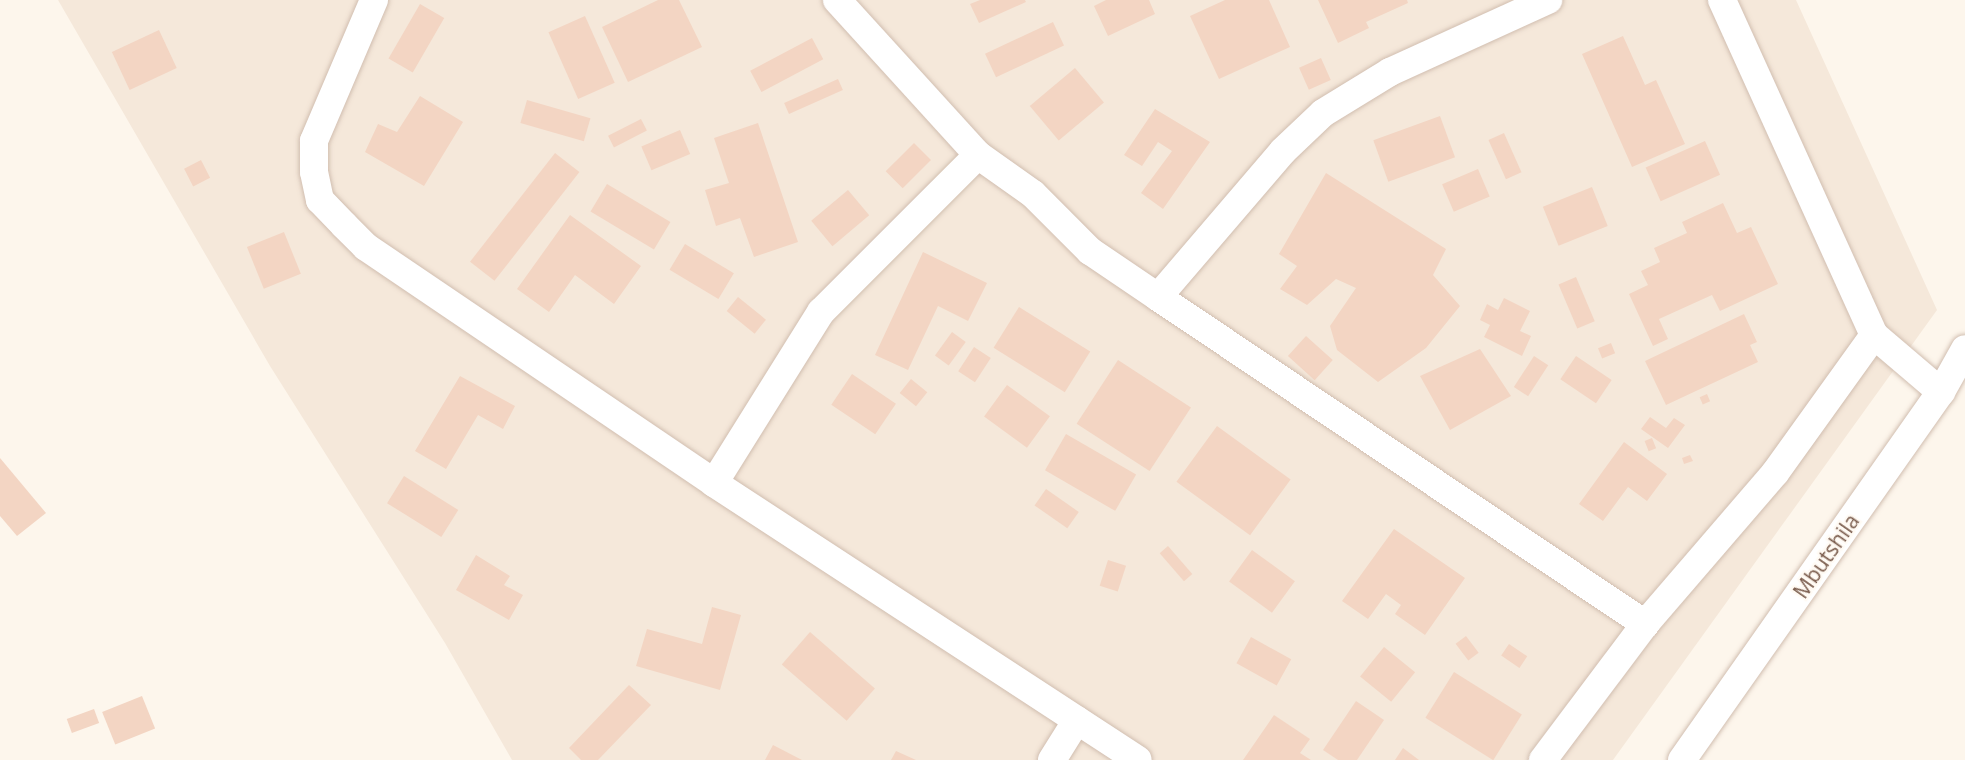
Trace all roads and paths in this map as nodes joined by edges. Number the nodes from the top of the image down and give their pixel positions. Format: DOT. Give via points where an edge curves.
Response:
graph roads {
  1 [pos="374,0"];
  2 [pos="837,0"];
  3 [pos="1548,0"];
  4 [pos="1722,0"];
  5 [pos="978,155"];
  6 [pos="1158,297"];
  7 [pos="1874,335"];
  8 [pos="1965,349"];
  9 [pos="1941,392"];
  10 [pos="714,483"];
  11 [pos="1645,624"];
  12 [pos="1077,720"];
  13 [pos="1052,760"];
  14 [pos="1138,760"];
  15 [pos="1543,760"];
  16 [pos="1682,760"];
  1 -- 10 [label="street" via="314,141 314,172 320,200 366,247"];
  2 -- 5 [label="street"];
  3 -- 6 [label="street" via="1390,72 1323,113 1283,151"];
  4 -- 7 [label="street"];
  5 -- 6 [label="street" via="1033,194 1090,251"];
  5 -- 10 [label="street" via="820,312"];
  6 -- 11 [label="street"];
  7 -- 9 [label="street"];
  7 -- 11 [label="street" via="1774,473"];
  8 -- 9 [label="street, Mbutshila"];
  9 -- 16 [label="street, Mbutshila"];
  10 -- 12 [label="street"];
  11 -- 15 [label="street"];
  12 -- 13 [label="street"];
  12 -- 14 [label="street"];
}
